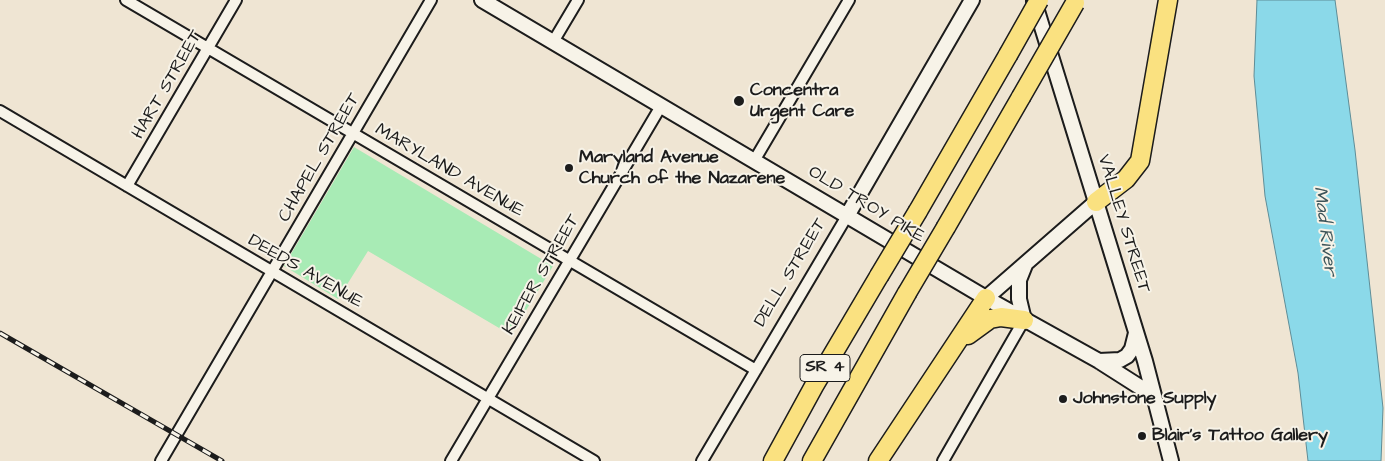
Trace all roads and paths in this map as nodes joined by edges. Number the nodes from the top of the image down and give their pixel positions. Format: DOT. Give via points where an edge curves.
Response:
graph roads {
  1 [pos="126,0"];
  2 [pos="236,0"];
  3 [pos="431,0"];
  4 [pos="482,0"];
  5 [pos="578,0"];
  6 [pos="849,0"];
  7 [pos="972,0"];
  8 [pos="1034,0"];
  9 [pos="1039,0"];
  10 [pos="1168,0"];
  11 [pos="1076,1"];
  12 [pos="553,42"];
  13 [pos="208,48"];
  14 [pos="661,106"];
  15 [pos="0,111"];
  16 [pos="353,133"];
  17 [pos="754,161"];
  18 [pos="127,186"];
  19 [pos="1096,202"];
  20 [pos="847,216"];
  21 [pos="569,260"];
  22 [pos="1025,264"];
  23 [pos="272,271"];
  24 [pos="986,298"];
  25 [pos="1024,320"];
  26 [pos="1136,332"];
  27 [pos="956,345"];
  28 [pos="1099,361"];
  29 [pos="756,370"];
  30 [pos="1154,396"];
  31 [pos="488,398"];
  32 [pos="161,461"];
  33 [pos="451,461"];
  34 [pos="594,461"];
  35 [pos="702,461"];
  36 [pos="773,461"];
  37 [pos="812,461"];
  38 [pos="878,461"];
  39 [pos="943,461"];
  40 [pos="1170,461"];
  1 -- 13 [label="street, MARYLAND AVENUE"];
  2 -- 13 [label="street, HART STREET"];
  3 -- 16 [label="street, CHAPEL STREET"];
  4 -- 12 [label="main road, OLD TROY PIKE"];
  5 -- 12 [label="street"];
  6 -- 17 [label="street"];
  7 -- 20 [label="main road, DELL STREET"];
  8 -- 19 [label="main road, VALLEY STREET"];
  9 -- 36 [label="highway, SR 4, bridge"];
  10 -- 19 [label="highway" via="1140,161 1126,179"];
  11 -- 37 [label="highway, SR 4, bridge"];
  12 -- 14 [label="main road, OLD TROY PIKE"];
  13 -- 16 [label="street, MARYLAND AVENUE"];
  13 -- 18 [label="street, HART STREET"];
  14 -- 17 [label="main road, OLD TROY PIKE"];
  14 -- 21 [label="street, KEIFER STREET"];
  15 -- 18 [label="street, DEEDS AVENUE"];
  16 -- 21 [label="street, MARYLAND AVENUE"];
  16 -- 23 [label="street, CHAPEL STREET"];
  17 -- 20 [label="main road, OLD TROY PIKE"];
  18 -- 23 [label="street, DEEDS AVENUE"];
  19 -- 22 [label="main road"];
  19 -- 26 [label="main road, VALLEY STREET"];
  20 -- 24 [label="main road, OLD TROY PIKE"];
  20 -- 29 [label="street, DELL STREET"];
  21 -- 29 [label="street, MARYLAND AVENUE"];
  21 -- 31 [label="street, KEIFER STREET"];
  22 -- 24 [label="main road"];
  22 -- 25 [label="main road" via="1019,280"];
  23 -- 31 [label="street, DEEDS AVENUE"];
  23 -- 32 [label="street, CHAPEL STREET"];
  24 -- 25 [label="main road, OLD TROY PIKE"];
  24 -- 27 [label="highway"];
  25 -- 27 [label="highway" via="990,319"];
  25 -- 28 [label="main road, OLD TROY PIKE"];
  25 -- 39 [label="street"];
  26 -- 28 [label="main road" via="1127,356 1120,360"];
  26 -- 30 [label="main road, VALLEY STREET"];
  27 -- 38 [label="highway"];
  28 -- 30 [label="main road, OLD TROY PIKE"];
  29 -- 35 [label="street, DELL STREET"];
  30 -- 40 [label="main road, VALLEY STREET"];
  31 -- 33 [label="street, KEIFER STREET"];
  31 -- 34 [label="street, DEEDS AVENUE"];
}
